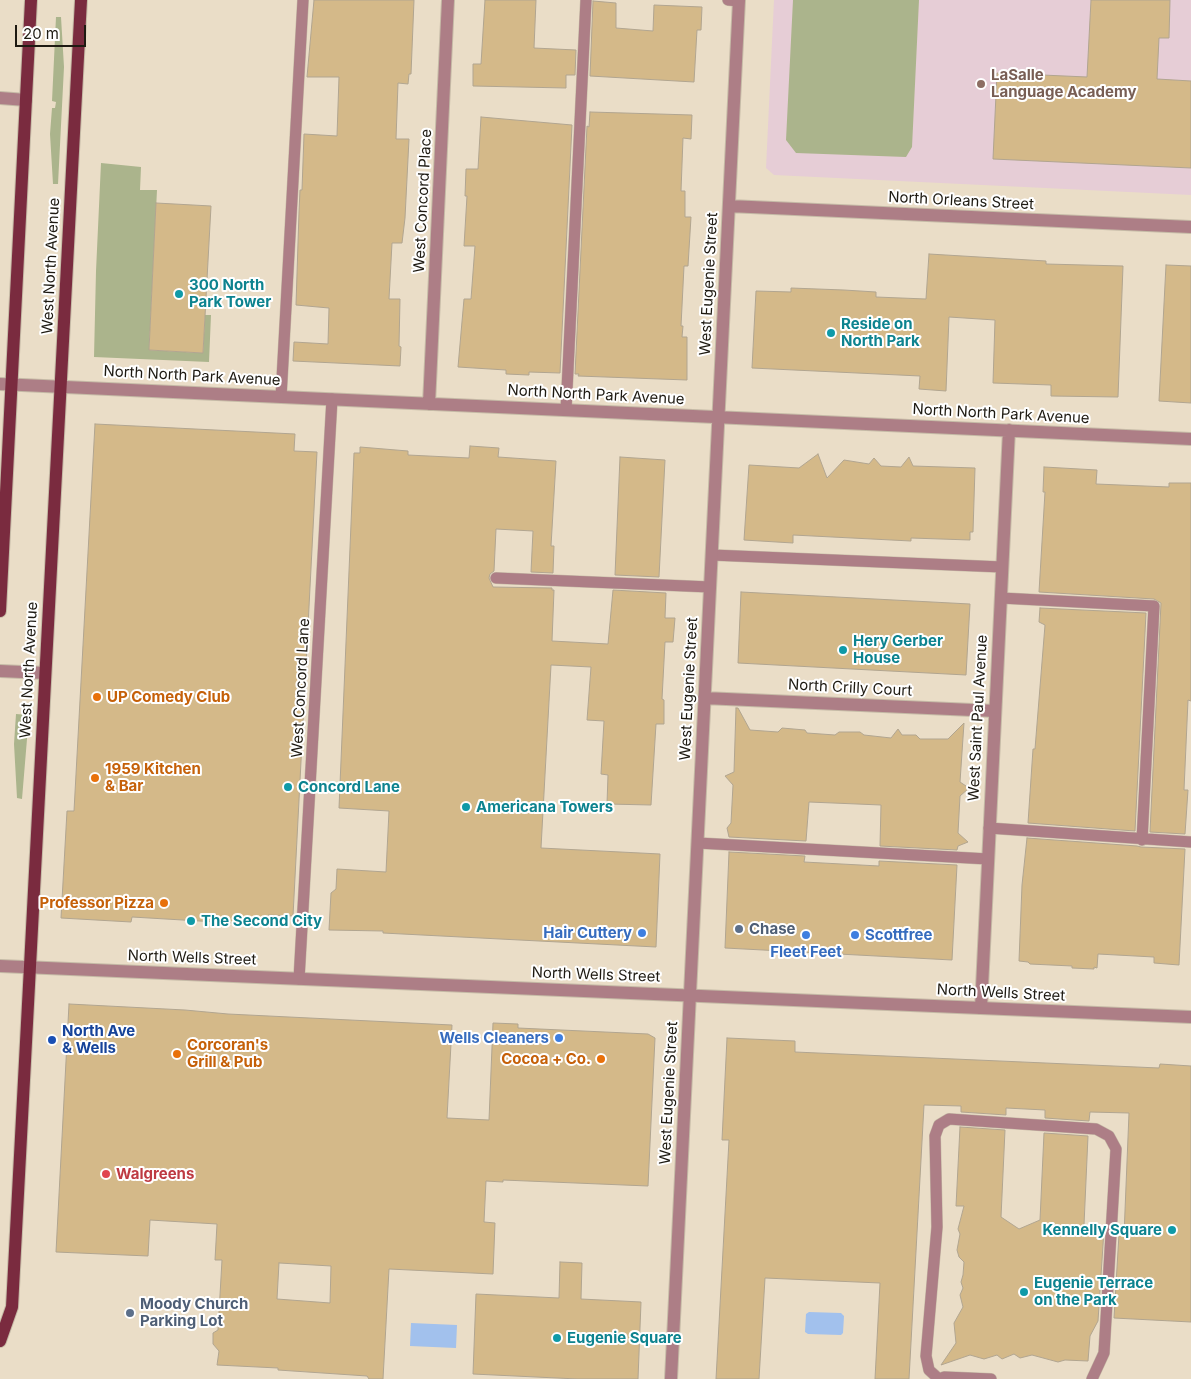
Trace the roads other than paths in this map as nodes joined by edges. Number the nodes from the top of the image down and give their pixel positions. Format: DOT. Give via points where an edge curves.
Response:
graph roads {
  1 [pos="31,0"];
  2 [pos="81,0"];
  3 [pos="303,0"];
  4 [pos="448,0"];
  5 [pos="586,0"];
  6 [pos="728,0"];
  7 [pos="739,0"];
  8 [pos="0,98"];
  9 [pos="26,100"];
  10 [pos="730,206"];
  11 [pos="1191,227"];
  12 [pos="5,384"];
  13 [pos="61,387"];
  14 [pos="281,397"];
  15 [pos="332,399"];
  16 [pos="429,404"];
  17 [pos="566,410"];
  18 [pos="719,417"];
  19 [pos="1009,430"];
  20 [pos="1191,439"];
  21 [pos="2,530"];
  22 [pos="712,554"];
  23 [pos="1002,568"];
  24 [pos="496,578"];
  25 [pos="710,587"];
  26 [pos="1000,598"];
  27 [pos="0,611"];
  28 [pos="0,671"];
  29 [pos="45,673"];
  30 [pos="704,698"];
  31 [pos="995,711"];
  32 [pos="989,828"];
  33 [pos="1142,840"];
  34 [pos="1191,842"];
  35 [pos="698,843"];
  36 [pos="988,859"];
  37 [pos="0,966"];
  38 [pos="30,967"];
  39 [pos="299,979"];
  40 [pos="690,996"];
  41 [pos="980,1008"];
  42 [pos="1191,1017"];
  43 [pos="0,1341"];
  44 [pos="671,1379"];
  45 [pos="939,1379"];
  46 [pos="992,1379"];
  47 [pos="1092,1379"];
  1 -- 9 [label="main road"];
  2 -- 13 [label="main road, West North Avenue"];
  3 -- 14 [label="lane"];
  4 -- 16 [label="street, West Concord Place"];
  5 -- 17 [label="lane"];
  6 -- 7 [label="lane"];
  7 -- 10 [label="street, West Eugenie Street"];
  8 -- 9 [label="street"];
  9 -- 12 [label="main road"];
  10 -- 11 [label="street, North Orleans Street"];
  10 -- 18 [label="street, West Eugenie Street"];
  12 -- 13 [label="street, North North Park Avenue"];
  12 -- 21 [label="main road"];
  13 -- 14 [label="street, North North Park Avenue"];
  13 -- 29 [label="main road, West North Avenue"];
  14 -- 15 [label="street, North North Park Avenue"];
  15 -- 16 [label="street, North North Park Avenue"];
  15 -- 39 [label="lane, West Concord Lane"];
  16 -- 17 [label="street, North North Park Avenue"];
  17 -- 18 [label="street, North North Park Avenue"];
  18 -- 19 [label="street, North North Park Avenue"];
  18 -- 22 [label="street, West Eugenie Street"];
  19 -- 20 [label="street, North North Park Avenue"];
  19 -- 23 [label="street, West Saint Paul Avenue"];
  21 -- 27 [label="main road"];
  22 -- 23 [label="lane"];
  22 -- 25 [label="street, West Eugenie Street"];
  23 -- 26 [label="street, West Saint Paul Avenue"];
  24 -- 25 [label="lane"];
  25 -- 30 [label="street, West Eugenie Street"];
  26 -- 31 [label="street, West Saint Paul Avenue"];
  26 -- 33 [label="lane" via="1154,606"];
  28 -- 29 [label="street"];
  29 -- 38 [label="main road, West North Avenue"];
  30 -- 31 [label="street, North Crilly Court"];
  30 -- 35 [label="street, West Eugenie Street"];
  31 -- 32 [label="street, West Saint Paul Avenue"];
  32 -- 33 [label="lane"];
  32 -- 36 [label="street, West Saint Paul Avenue"];
  33 -- 34 [label="lane"];
  35 -- 36 [label="lane"];
  35 -- 40 [label="street, West Eugenie Street"];
  36 -- 41 [label="street, West Saint Paul Avenue"];
  37 -- 38 [label="street, North Wells Street"];
  38 -- 39 [label="street, North Wells Street"];
  38 -- 43 [label="main road, West North Avenue" via="12,1307"];
  39 -- 40 [label="street, North Wells Street"];
  40 -- 41 [label="street, North Wells Street"];
  40 -- 44 [label="street, West Eugenie Street"];
  41 -- 42 [label="street, North Wells Street"];
  45 -- 46 [label="lane"];
  45 -- 47 [label="lane" via="930,1370 926,1356 937,1228 936,1136 939,1126 949,1119 1096,1129 1109,1136 1116,1149 1104,1352"];
}
